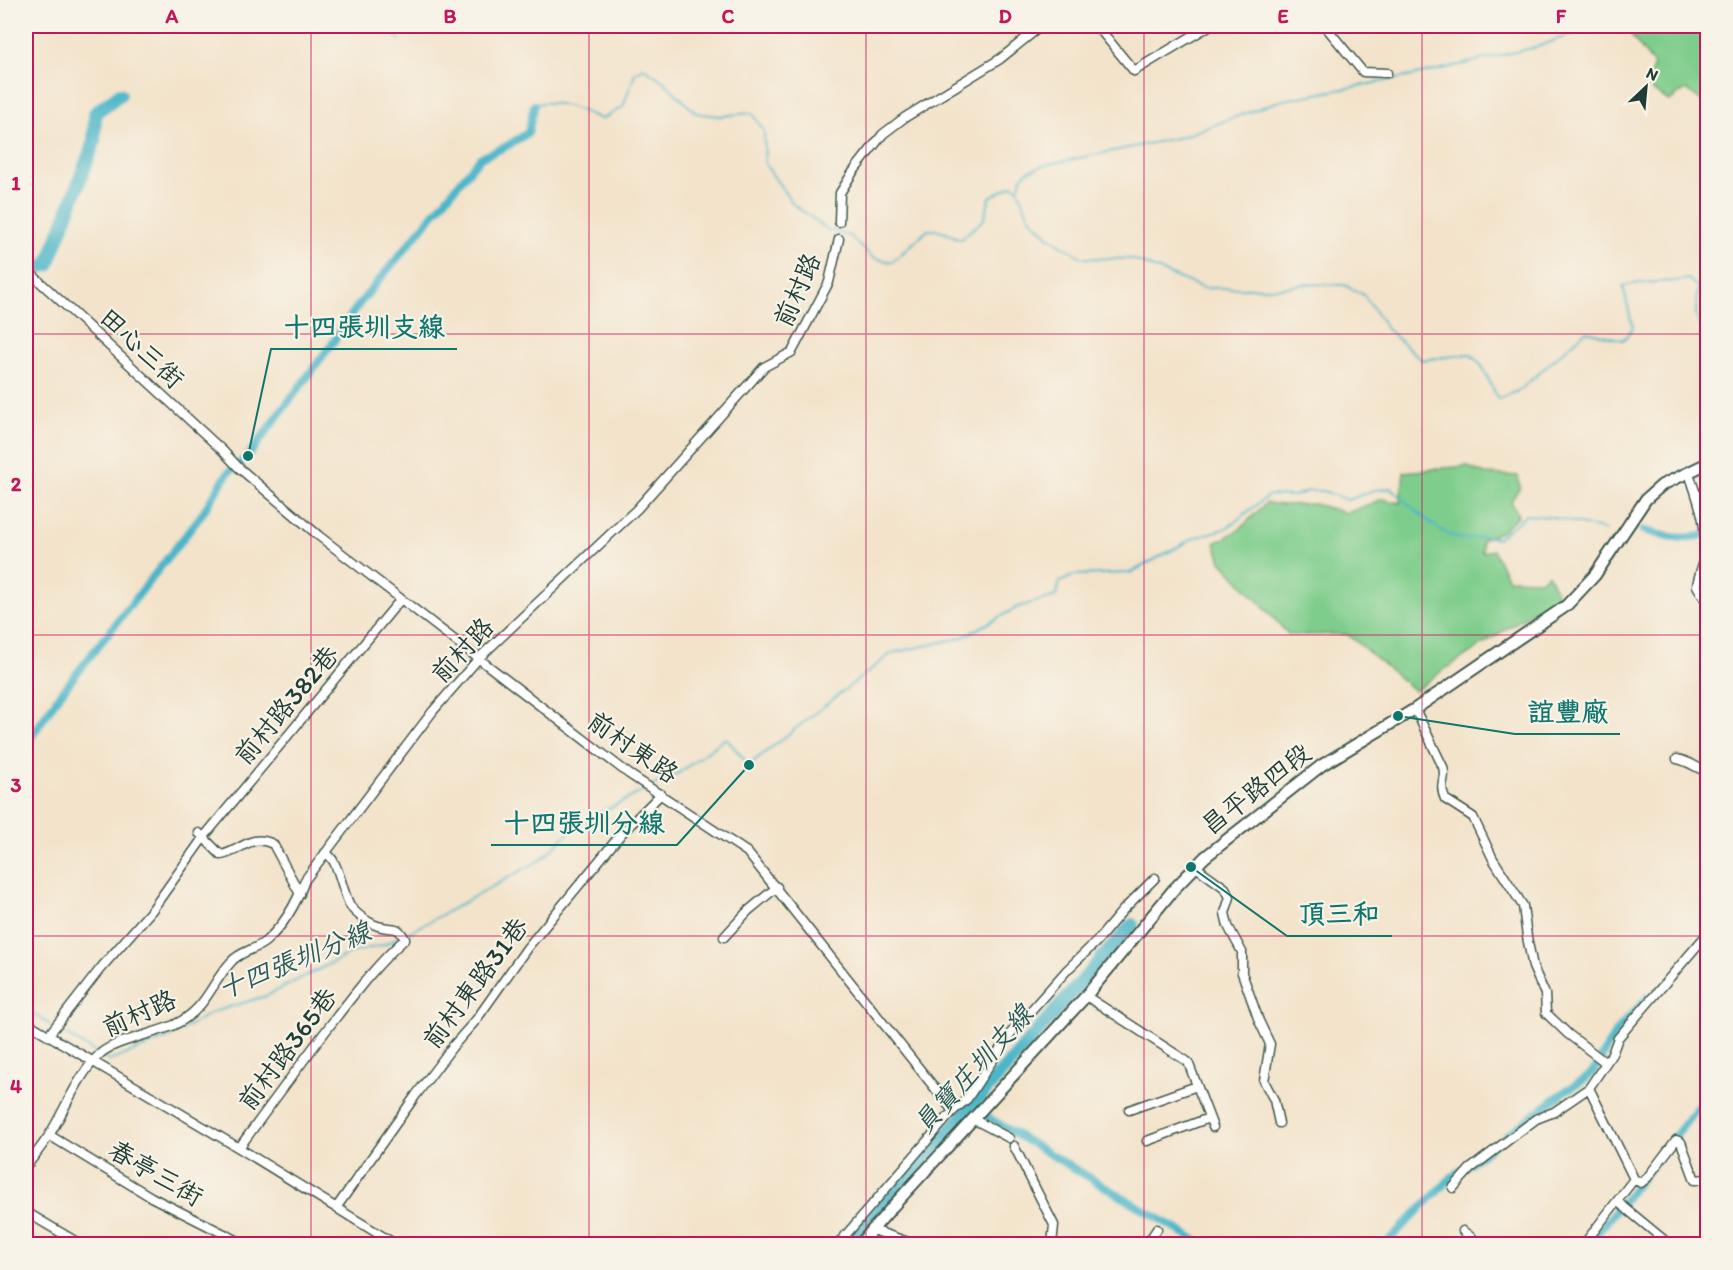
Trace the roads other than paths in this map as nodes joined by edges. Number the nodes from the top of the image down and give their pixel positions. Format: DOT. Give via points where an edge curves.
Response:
graph roads {
  1 [pos="1041,26"];
  2 [pos="1097,26"];
  3 [pos="1209,26"];
  4 [pos="1325,26"];
  5 [pos="1387,72"];
  6 [pos="839,222"];
  7 [pos="838,239"];
  8 [pos="26,269"];
  9 [pos="1707,463"];
  10 [pos="237,467"];
  11 [pos="1689,473"];
  12 [pos="401,599"];
  13 [pos="1707,604"];
  14 [pos="479,658"];
  15 [pos="1415,709"];
  16 [pos="1677,759"];
  17 [pos="1707,772"];
  18 [pos="661,794"];
  19 [pos="201,835"];
  20 [pos="325,853"];
  21 [pos="1196,867"];
  22 [pos="1155,878"];
  23 [pos="777,887"];
  24 [pos="300,894"];
  25 [pos="1707,933"];
  26 [pos="724,937"];
  27 [pos="1086,996"];
  28 [pos="26,1023"];
  29 [pos="48,1036"];
  30 [pos="92,1062"];
  31 [pos="1606,1063"];
  32 [pos="1197,1086"];
  33 [pos="1589,1088"];
  34 [pos="1129,1110"];
  35 [pos="953,1111"];
  36 [pos="1209,1118"];
  37 [pos="973,1119"];
  38 [pos="1279,1123"];
  39 [pos="1213,1127"];
  40 [pos="49,1135"];
  41 [pos="1147,1141"];
  42 [pos="239,1148"];
  43 [pos="26,1167"];
  44 [pos="1634,1179"];
  45 [pos="1706,1179"];
  46 [pos="1453,1188"];
  47 [pos="1618,1202"];
  48 [pos="336,1208"];
  49 [pos="26,1212"];
  50 [pos="1156,1229"];
  51 [pos="873,1230"];
  52 [pos="1463,1231"];
  53 [pos="80,1245"];
  54 [pos="244,1245"];
  55 [pos="395,1245"];
  56 [pos="838,1245"];
  57 [pos="860,1245"];
  58 [pos="914,1245"];
  59 [pos="1052,1245"];
  60 [pos="1148,1245"];
  61 [pos="1480,1245"];
  62 [pos="1584,1245"];
  63 [pos="1669,1245"];
  1 -- 6 [label="street" via="1000,59 883,134 840,193"];
  2 -- 3 [label="street" via="1134,71"];
  4 -- 5 [label="street" via="1363,72"];
  7 -- 14 [label="street, 前村路" via="829,282 792,352 764,367 637,509"];
  8 -- 10 [label="street, 田心三街"];
  9 -- 11 [label="street, 昌平路四段"];
  10 -- 12 [label="street, 前村東路"];
  11 -- 13 [label="street" via="1704,516 1706,541 1697,586"];
  11 -- 15 [label="street, 昌平路四段" via="1662,485 1646,499 1595,575 1566,606"];
  12 -- 14 [label="street, 前村東路"];
  12 -- 19 [label="street, 前村路382巷"];
  14 -- 18 [label="street, 前村東路" via="629,774"];
  14 -- 20 [label="street, 前村路"];
  15 -- 21 [label="street, 昌平路四段" via="1322,765"];
  15 -- 31 [label="street" via="1445,773 1441,785 1445,800 1473,817 1493,859 1523,906 1533,967 1545,994 1546,1012"];
  16 -- 17 [label="street"];
  18 -- 23 [label="street, 前村東路" via="747,852"];
  18 -- 48 [label="street, 前村東路31巷" via="622,833 527,948"];
  19 -- 24 [label="street" via="221,855 255,840 273,844"];
  19 -- 29 [label="street, 前村路382巷" via="152,910"];
  20 -- 24 [label="street, 前村路" via="305,880"];
  20 -- 42 [label="street, 前村路365巷" via="333,859 353,910 381,927 400,930 405,939 385,956 355,993"];
  21 -- 27 [label="street, 昌平路四段"];
  21 -- 38 [label="street" via="1225,888 1230,897 1225,913 1227,926 1242,952 1242,973 1270,1044 1264,1081 1274,1100"];
  22 -- 35 [label="street" via="1010,1034 967,1099"];
  23 -- 26 [label="street"];
  23 -- 35 [label="street, 前村東路"];
  24 -- 30 [label="street, 前村路" via="285,920 265,942 230,963 193,1013 174,1025 104,1051"];
  25 -- 31 [label="street" via="1618,1038"];
  27 -- 32 [label="street" via="1188,1062"];
  27 -- 37 [label="street, 昌平路四段"];
  28 -- 29 [label="street"];
  29 -- 30 [label="street"];
  30 -- 40 [label="street"];
  30 -- 42 [label="street"];
  31 -- 33 [label="street"];
  32 -- 34 [label="street"];
  32 -- 36 [label="street"];
  33 -- 44 [label="street"];
  33 -- 46 [label="street" via="1554,1112 1536,1119 1470,1169"];
  35 -- 56 [label="street"];
  36 -- 39 [label="street"];
  36 -- 41 [label="street"];
  37 -- 51 [label="street, 昌平路四段"];
  37 -- 59 [label="street" via="1011,1142 1054,1225"];
  40 -- 43 [label="street"];
  40 -- 54 [label="street, 春亭三街" via="151,1197"];
  42 -- 48 [label="street"];
  44 -- 45 [label="street" via="1641,1183 1647,1178 1676,1140 1681,1142 1695,1180"];
  44 -- 47 [label="street"];
  47 -- 62 [label="street"];
  47 -- 63 [label="street"];
  48 -- 55 [label="street"];
  49 -- 53 [label="street"];
  50 -- 60 [label="street"];
  51 -- 57 [label="street, 昌平路四段"];
  51 -- 58 [label="street"];
  52 -- 61 [label="street"];
}
